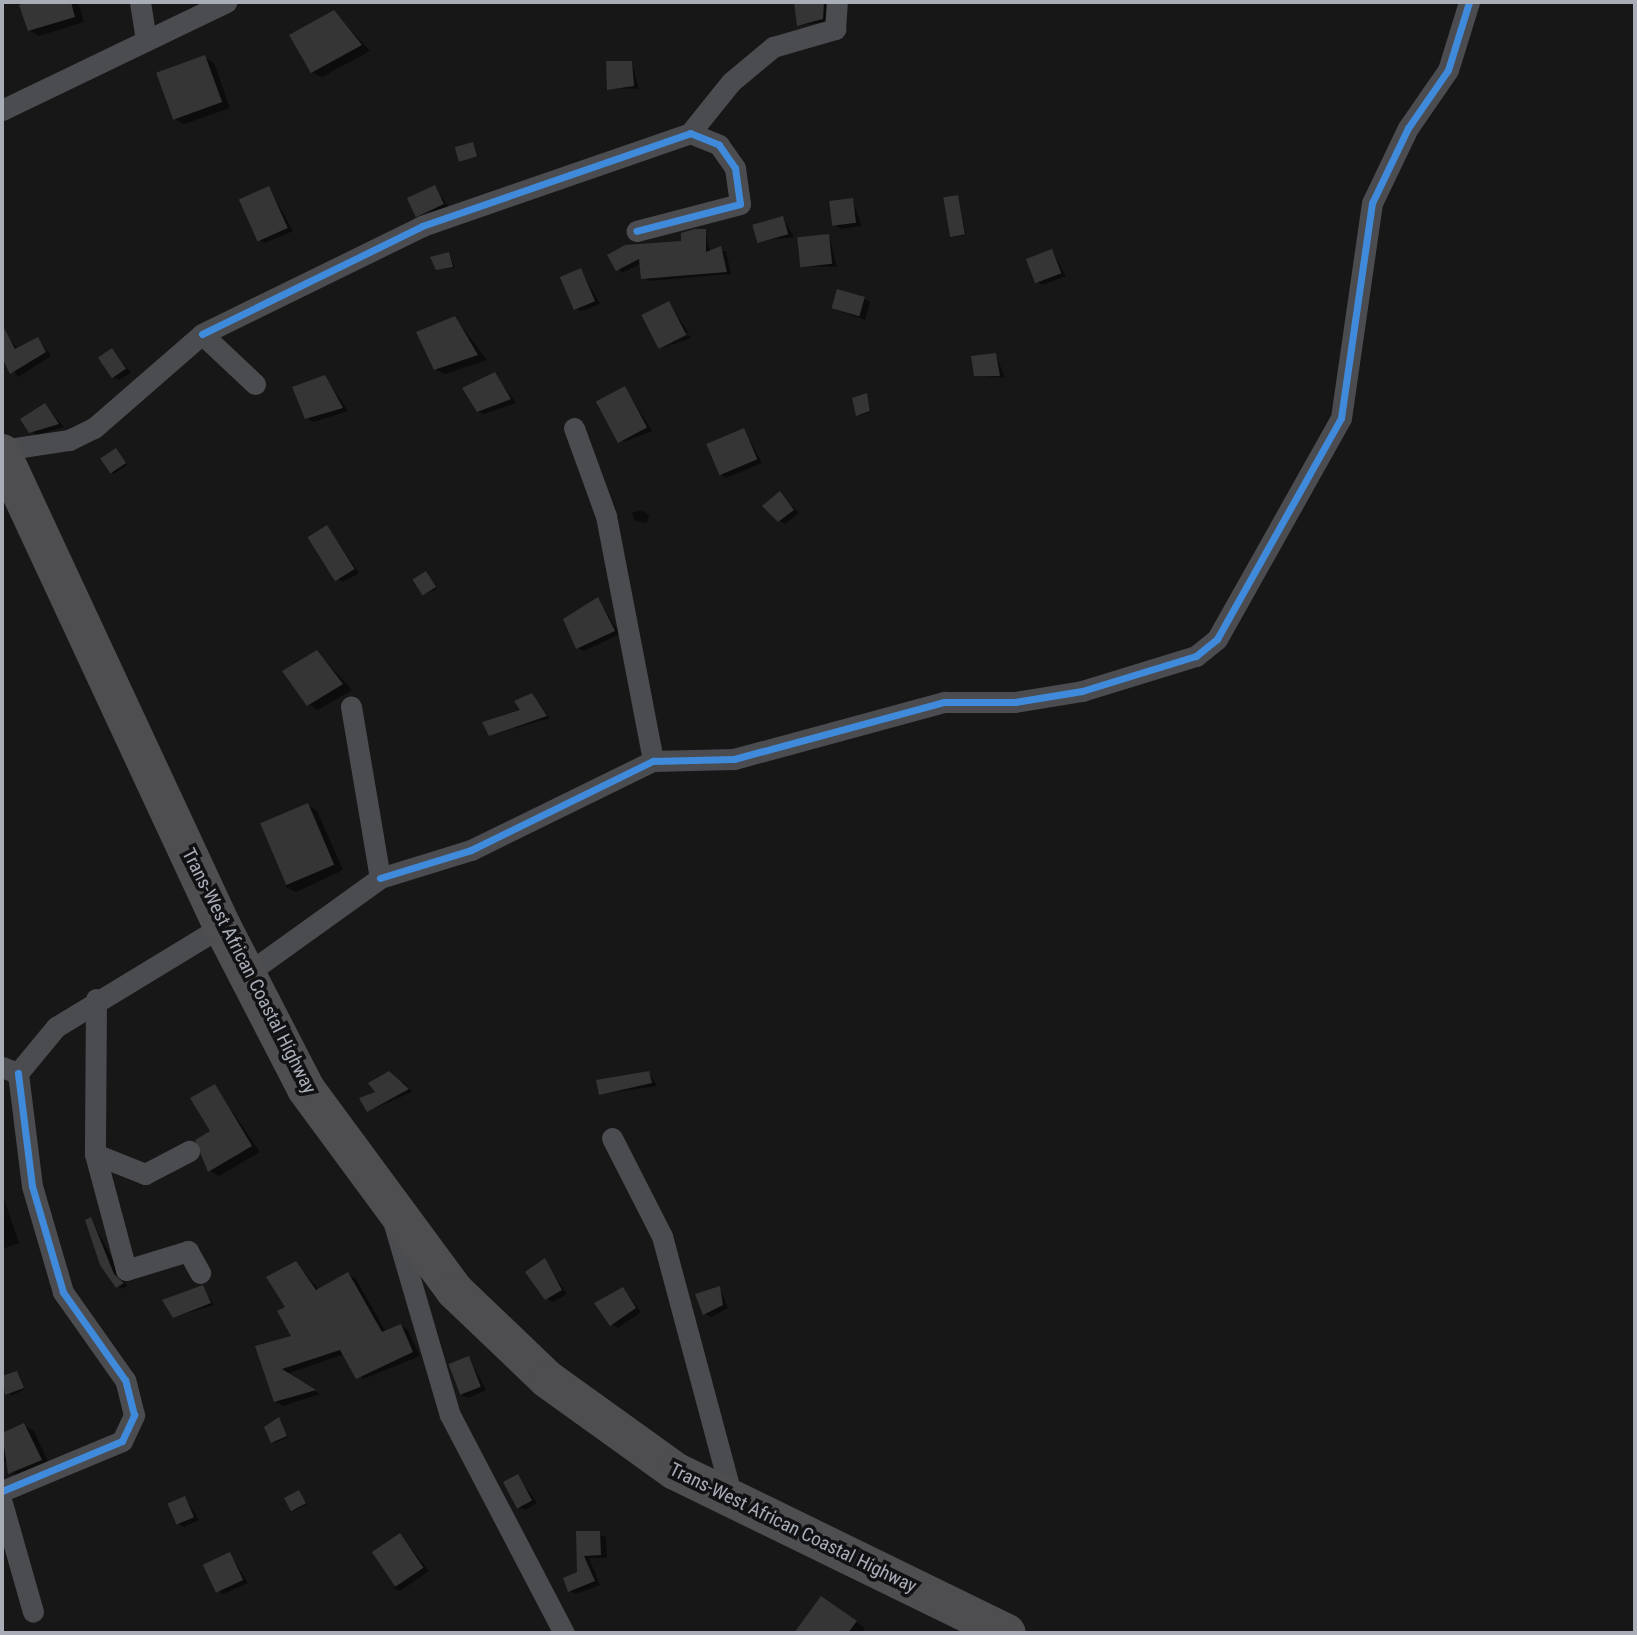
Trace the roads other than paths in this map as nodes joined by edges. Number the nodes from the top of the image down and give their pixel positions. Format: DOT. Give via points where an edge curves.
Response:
graph roads {
  1 [pos="141,2"];
  2 [pos="226,2"];
  3 [pos="837,2"];
  4 [pos="1469,2"];
  5 [pos="146,38"];
  6 [pos="2,110"];
  7 [pos="690,133"];
  8 [pos="636,231"];
  9 [pos="202,334"];
  10 [pos="255,384"];
  11 [pos="574,428"];
  12 [pos="2,451"];
  13 [pos="351,706"];
  14 [pos="653,761"];
  15 [pos="380,878"];
  16 [pos="222,926"];
  17 [pos="248,973"];
  18 [pos="96,999"];
  19 [pos="10,1070"];
  20 [pos="612,1138"];
  21 [pos="189,1151"];
  22 [pos="95,1154"];
  23 [pos="389,1209"];
  24 [pos="200,1273"];
  25 [pos="2,1490"];
  26 [pos="732,1497"];
  27 [pos="2,1503"];
  28 [pos="33,1612"];
  29 [pos="564,1633"];
  30 [pos="1007,1633"];
  1 -- 5 [label="street"];
  2 -- 5 [label="street"];
  3 -- 7 [label="street" via="835,29 772,47 732,82"];
  4 -- 14 [label="street" via="1448,70 1408,128 1372,203 1341,418 1217,639 1196,656 1082,691 1015,702 944,702 734,759"];
  5 -- 6 [label="street"];
  7 -- 8 [label="street" via="719,145 735,168 740,204"];
  7 -- 9 [label="street" via="422,226"];
  9 -- 10 [label="street"];
  9 -- 12 [label="street" via="94,428 69,440"];
  11 -- 14 [label="street" via="606,516"];
  12 -- 16 [label="highway, Trans-West African Coastal Highway"];
  13 -- 15 [label="street"];
  14 -- 15 [label="street" via="471,850"];
  15 -- 17 [label="street"];
  16 -- 17 [label="highway, Trans-West African Coastal Highway"];
  16 -- 18 [label="street"];
  17 -- 23 [label="highway, Trans-West African Coastal Highway" via="306,1089"];
  18 -- 19 [label="street" via="56,1027"];
  18 -- 22 [label="street"];
  19 -- 25 [label="street" via="32,1186 56,1272 79,1320 125,1380 134,1415 122,1441"];
  20 -- 26 [label="street" via="662,1236"];
  21 -- 22 [label="street" via="145,1174"];
  22 -- 24 [label="street" via="126,1270 188,1251"];
  23 -- 26 [label="highway, Trans-West African Coastal Highway" via="455,1291 547,1379 675,1471"];
  23 -- 29 [label="street" via="450,1415"];
  26 -- 30 [label="highway, Trans-West African Coastal Highway"];
  27 -- 28 [label="street"];
}
